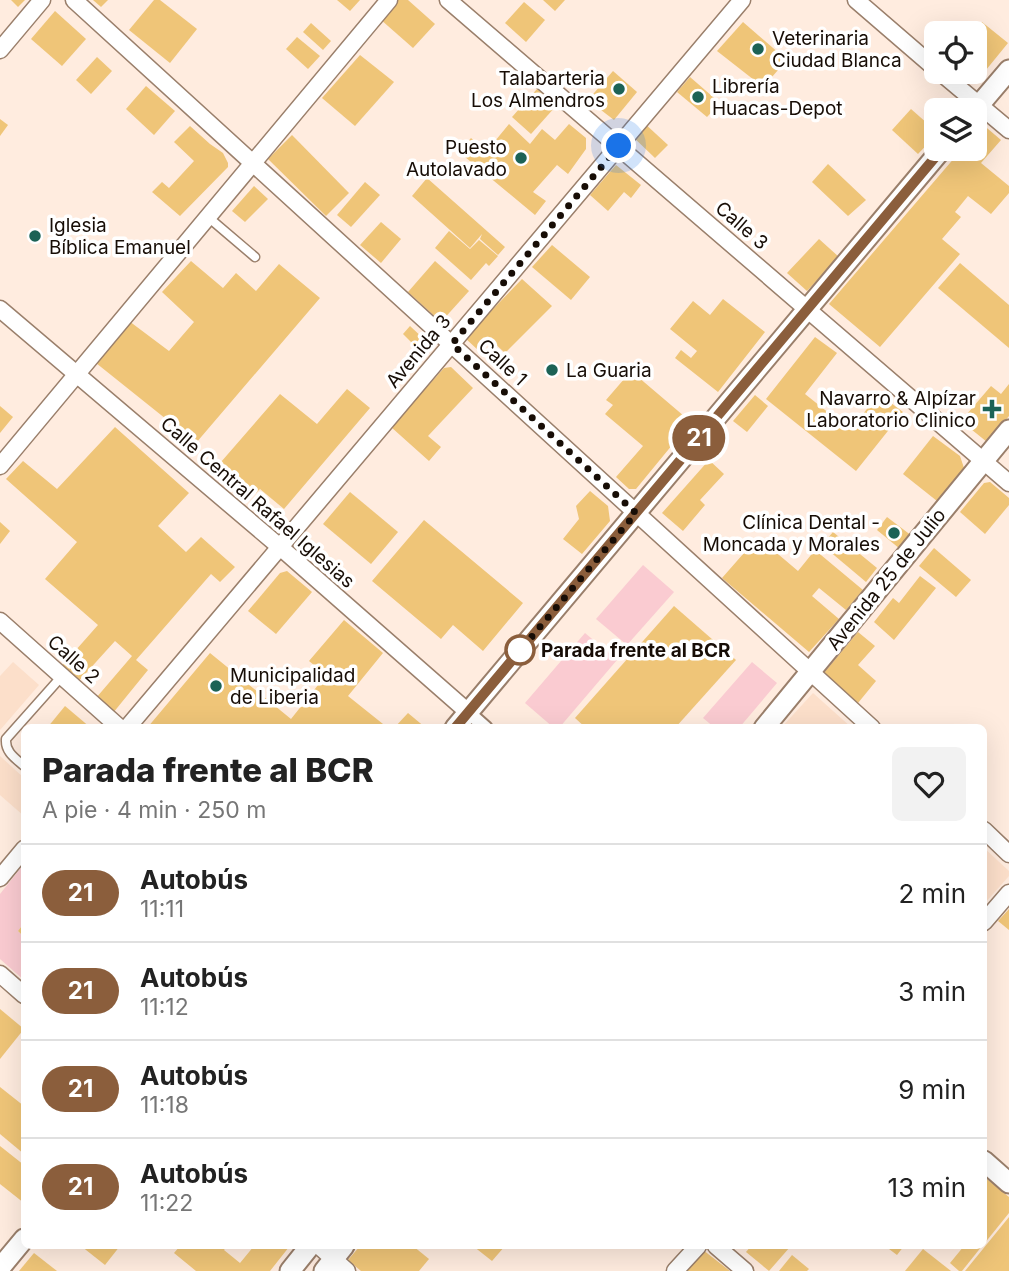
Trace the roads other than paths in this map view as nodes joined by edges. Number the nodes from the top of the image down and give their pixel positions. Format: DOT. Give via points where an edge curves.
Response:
graph roads {
  1 [pos="42,0"];
  2 [pos="74,0"];
  3 [pos="389,0"];
  4 [pos="448,0"];
  5 [pos="742,0"];
  6 [pos="856,0"];
  7 [pos="0,50"];
  8 [pos="924,58"];
  9 [pos="1009,70"];
  10 [pos="952,84"];
  11 [pos="967,98"];
  12 [pos="985,98"];
  13 [pos="987,115"];
  14 [pos="1009,130"];
  15 [pos="619,146"];
  16 [pos="932,161"];
  17 [pos="253,163"];
  18 [pos="208,217"];
  19 [pos="255,257"];
  20 [pos="0,309"];
  21 [pos="808,309"];
  22 [pos="452,344"];
  23 [pos="76,375"];
  24 [pos="1009,430"];
  25 [pos="983,460"];
  26 [pos="0,466"];
  27 [pos="1009,483"];
  28 [pos="636,513"];
  29 [pos="280,547"];
  30 [pos="0,621"];
  31 [pos="810,672"];
  32 [pos="62,676"];
  33 [pos="468,712"];
  34 [pos="116,724"];
  35 [pos="130,724"];
  36 [pos="458,724"];
  37 [pos="482,724"];
  38 [pos="767,724"];
  39 [pos="868,724"];
  40 [pos="21,763"];
  41 [pos="987,833"];
  42 [pos="21,853"];
  43 [pos="1009,854"];
  44 [pos="0,878"];
  45 [pos="1009,893"];
  46 [pos="987,919"];
  47 [pos="0,974"];
  48 [pos="21,992"];
  49 [pos="987,1164"];
  50 [pos="1009,1182"];
  51 [pos="21,1243"];
  52 [pos="308,1249"];
  53 [pos="695,1249"];
  54 [pos="719,1249"];
  55 [pos="0,1268"];
  56 [pos="290,1271"];
  57 [pos="676,1271"];
  58 [pos="745,1271"];
  1 -- 7 [label="street"];
  2 -- 17 [label="street, Calle 1"];
  3 -- 17 [label="street"];
  4 -- 15 [label="street, Calle 3"];
  5 -- 15 [label="street, Avenida 3"];
  6 -- 8 [label="street"];
  9 -- 12 [label="street"];
  10 -- 11 [label="street"];
  13 -- 14 [label="street"];
  15 -- 21 [label="street, Calle 3"];
  15 -- 22 [label="street, Avenida 3"];
  16 -- 21 [label="street"];
  17 -- 18 [label="street"];
  17 -- 22 [label="street, Calle 1"];
  18 -- 19 [label="lane"];
  18 -- 23 [label="street"];
  20 -- 23 [label="street, Calle Central Rafael Iglesias"];
  21 -- 25 [label="street, Calle 3"];
  21 -- 28 [label="street"];
  22 -- 28 [label="street, Calle 1"];
  22 -- 29 [label="street, Avenida 3"];
  23 -- 26 [label="street"];
  23 -- 29 [label="street, Calle Central Rafael Iglesias"];
  24 -- 25 [label="street, Avenida 25 de Julio"];
  25 -- 27 [label="street, Calle 3"];
  25 -- 31 [label="street, Avenida 25 de Julio"];
  28 -- 31 [label="street, Calle 1"];
  28 -- 33 [label="street"];
  29 -- 33 [label="street, Calle Central Rafael Iglesias"];
  29 -- 35 [label="street, Avenida 3"];
  30 -- 32 [label="street, Calle 2"];
  31 -- 38 [label="street, Avenida 25 de Julio"];
  31 -- 39 [label="street, Calle 1"];
  32 -- 34 [label="street, Calle 2"];
  32 -- 40 [label="lane" via="6,738 10,753"];
  33 -- 36 [label="street"];
  33 -- 37 [label="street, Calle Central Rafael Iglesias"];
  41 -- 43 [label="street"];
  42 -- 44 [label="street"];
  45 -- 46 [label="street"];
  47 -- 48 [label="street"];
  49 -- 50 [label="street"];
  51 -- 55 [label="street"];
  52 -- 56 [label="street"];
  53 -- 57 [label="street"];
  54 -- 58 [label="street"];
}
